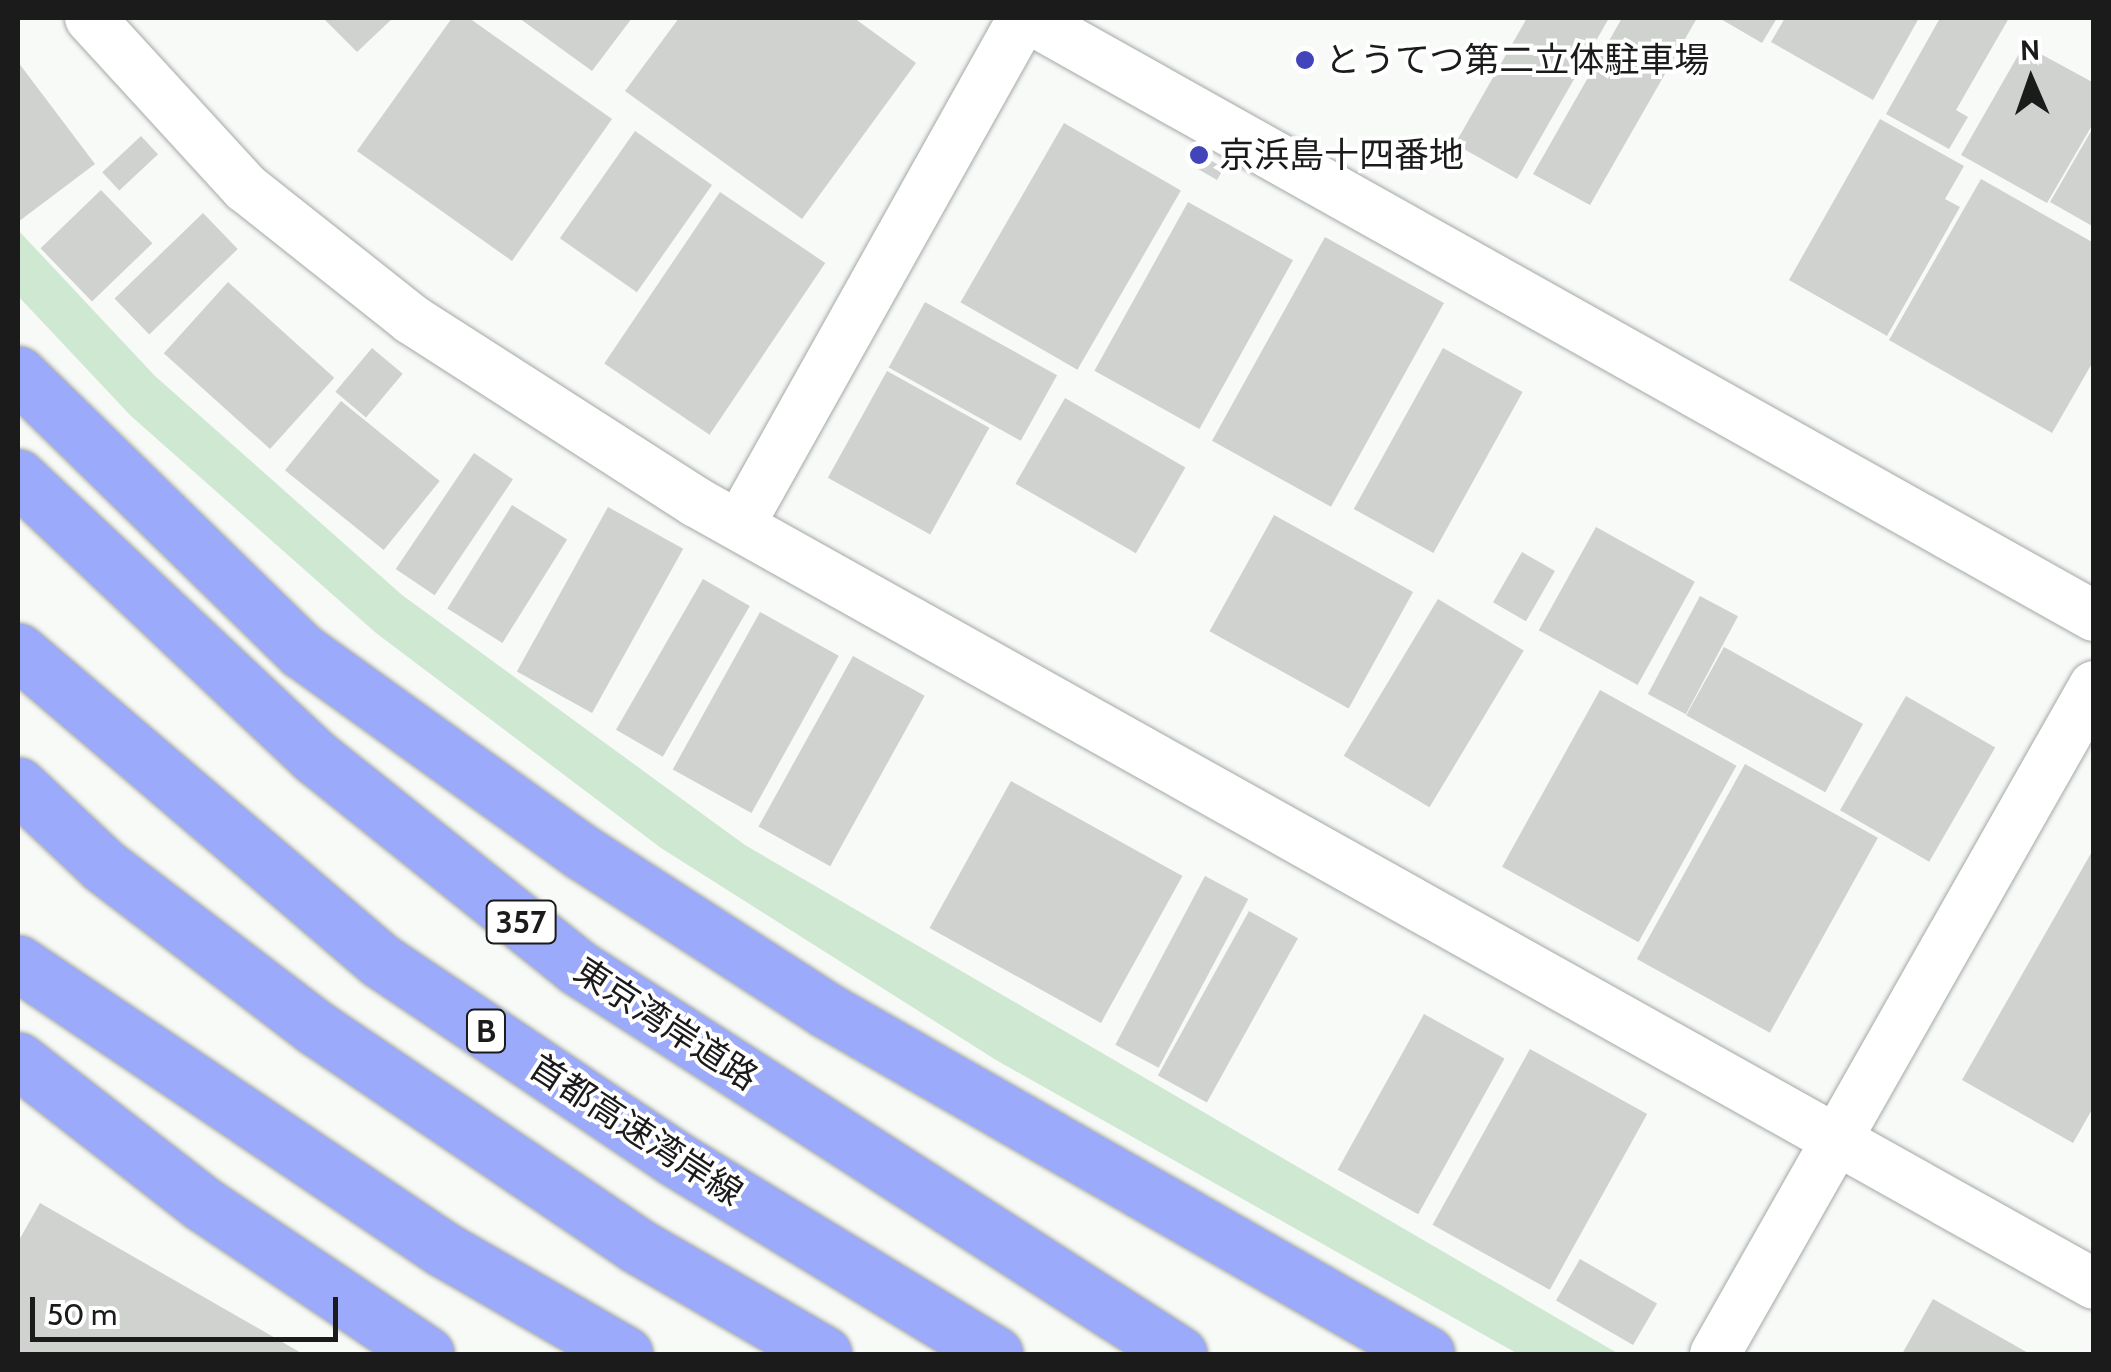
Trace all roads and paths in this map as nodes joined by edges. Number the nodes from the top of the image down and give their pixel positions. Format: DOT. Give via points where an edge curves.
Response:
graph roads {
  1 [pos="90,18"];
  2 [pos="1026,18"];
  3 [pos="18,374"];
  4 [pos="18,477"];
  5 [pos="740,524"];
  6 [pos="2094,616"];
  7 [pos="18,651"];
  8 [pos="2094,686"];
  9 [pos="18,785"];
  10 [pos="18,963"];
  11 [pos="18,1060"];
  12 [pos="1836,1138"];
  13 [pos="2094,1284"];
  14 [pos="426,1354"];
  15 [pos="625,1354"];
  16 [pos="824,1354"];
  17 [pos="995,1354"];
  18 [pos="1180,1354"];
  19 [pos="1427,1354"];
  20 [pos="1715,1354"];
  1 -- 5 [label="street" via="246,188 412,319"];
  2 -- 5 [label="street"];
  2 -- 6 [label="street"];
  3 -- 19 [label="highway" via="302,651 582,852 826,1010"];
  4 -- 18 [label="highway, 東京湾岸道路 / 357" via="314,756 577,967"];
  5 -- 12 [label="street"];
  7 -- 17 [label="highway, 首都高速湾岸線 / B" via="381,960 674,1158"];
  8 -- 12 [label="street"];
  9 -- 16 [label="highway" via="104,866 316,1028 636,1245"];
  10 -- 15 [label="highway" via="443,1249"];
  11 -- 14 [label="highway" via="203,1204"];
  12 -- 13 [label="street"];
  12 -- 20 [label="street"];
}
